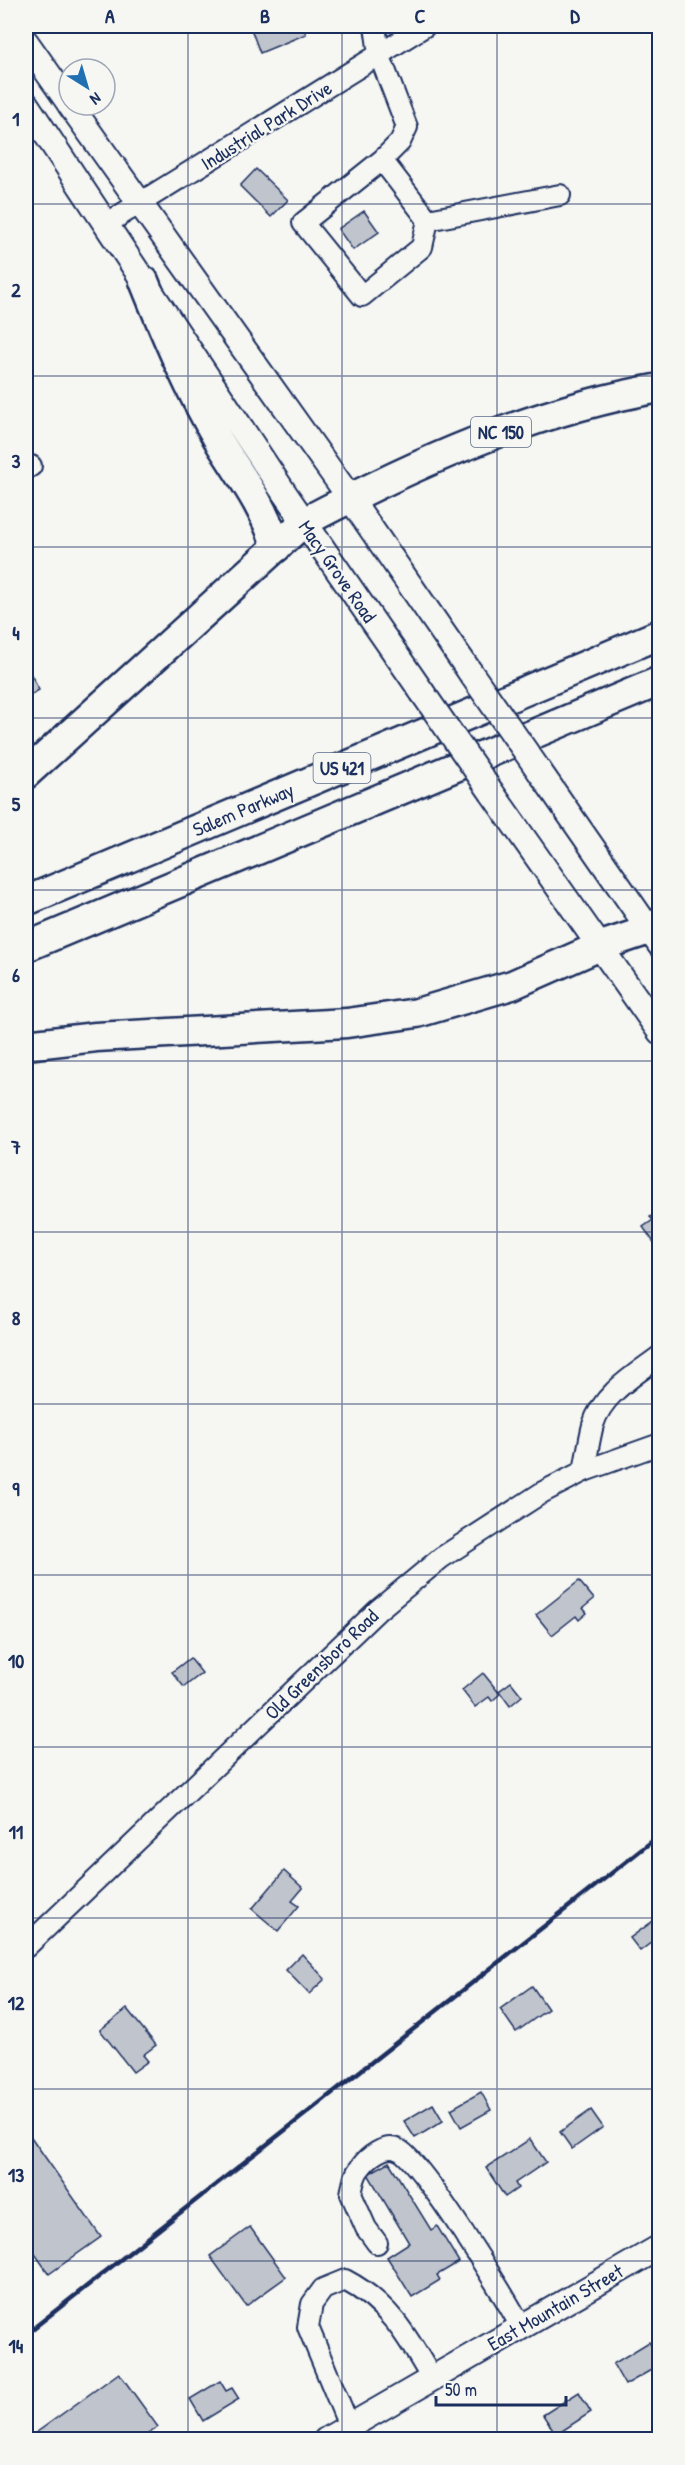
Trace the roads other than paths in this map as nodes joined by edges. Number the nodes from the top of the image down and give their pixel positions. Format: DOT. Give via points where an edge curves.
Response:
graph roads {
  1 [pos="375,26"];
  2 [pos="425,26"];
  3 [pos="26,42"];
  4 [pos="380,54"];
  5 [pos="57,86"];
  6 [pos="26,104"];
  7 [pos="79,117"];
  8 [pos="382,160"];
  9 [pos="560,195"];
  10 [pos="139,204"];
  11 [pos="428,220"];
  12 [pos="106,224"];
  13 [pos="144,281"];
  14 [pos="660,388"];
  15 [pos="350,498"];
  16 [pos="304,522"];
  17 [pos="277,547"];
  18 [pos="660,634"];
  19 [pos="660,681"];
  20 [pos="26,774"];
  21 [pos="26,901"];
  22 [pos="656,932"];
  23 [pos="26,947"];
  24 [pos="598,947"];
  25 [pos="660,1032"];
  26 [pos="26,1045"];
  27 [pos="660,1356"];
  28 [pos="660,1444"];
  29 [pos="584,1471"];
  30 [pos="26,1947"];
  31 [pos="377,2243"];
  32 [pos="660,2247"];
  33 [pos="521,2327"];
  34 [pos="432,2379"];
  35 [pos="349,2426"];
  36 [pos="326,2439"];
  1 -- 4 [label="street"];
  2 -- 4 [label="street, Industrial Park Drive"];
  3 -- 5 [label="main road"];
  4 -- 8 [label="street" via="407,127 400,142"];
  4 -- 10 [label="street, Industrial Park Drive"];
  6 -- 12 [label="main road, Macy Grove Road"];
  7 -- 10 [label="main road"];
  8 -- 11 [label="street"];
  8 -- 11 [label="street" via="303,223 362,296 422,246"];
  9 -- 11 [label="street"];
  10 -- 12 [label="street, Industrial Park Drive"];
  10 -- 15 [label="main road"];
  12 -- 13 [label="main road, Macy Grove Road"];
  13 -- 16 [label="main road, Macy Grove Road"];
  13 -- 17 [label="highway" via="177,365 220,443 259,502"];
  14 -- 15 [label="highway, NC 150" via="543,417 495,434"];
  15 -- 16 [label="highway, NC 150"];
  15 -- 22 [label="main road, bridge"];
  16 -- 17 [label="highway"];
  16 -- 24 [label="main road, Macy Grove Road, bridge"];
  17 -- 20 [label="highway"];
  18 -- 21 [label="highway, Salem Parkway / US 421"];
  19 -- 23 [label="highway, US 421"];
  22 -- 24 [label="highway"];
  24 -- 25 [label="main road, Macy Grove Road"];
  24 -- 26 [label="highway" via="512,985 417,1013 347,1023 96,1037"];
  27 -- 29 [label="street" via="616,1390 599,1411"];
  28 -- 29 [label="street, Old Greensboro Road"];
  29 -- 30 [label="street, Old Greensboro Road" via="472,1536 378,1610"];
  31 -- 33 [label="street" via="351,2194 360,2168 373,2155 396,2148 413,2163 453,2218"];
  32 -- 33 [label="main road, East Mountain Street"];
  33 -- 34 [label="main road, East Mountain Street"];
  34 -- 35 [label="main road, East Mountain Street"];
  34 -- 35 [label="street" via="391,2314 363,2289 345,2280 322,2289 312,2304 308,2327"];
  35 -- 36 [label="main road, East Mountain Street"];
}
